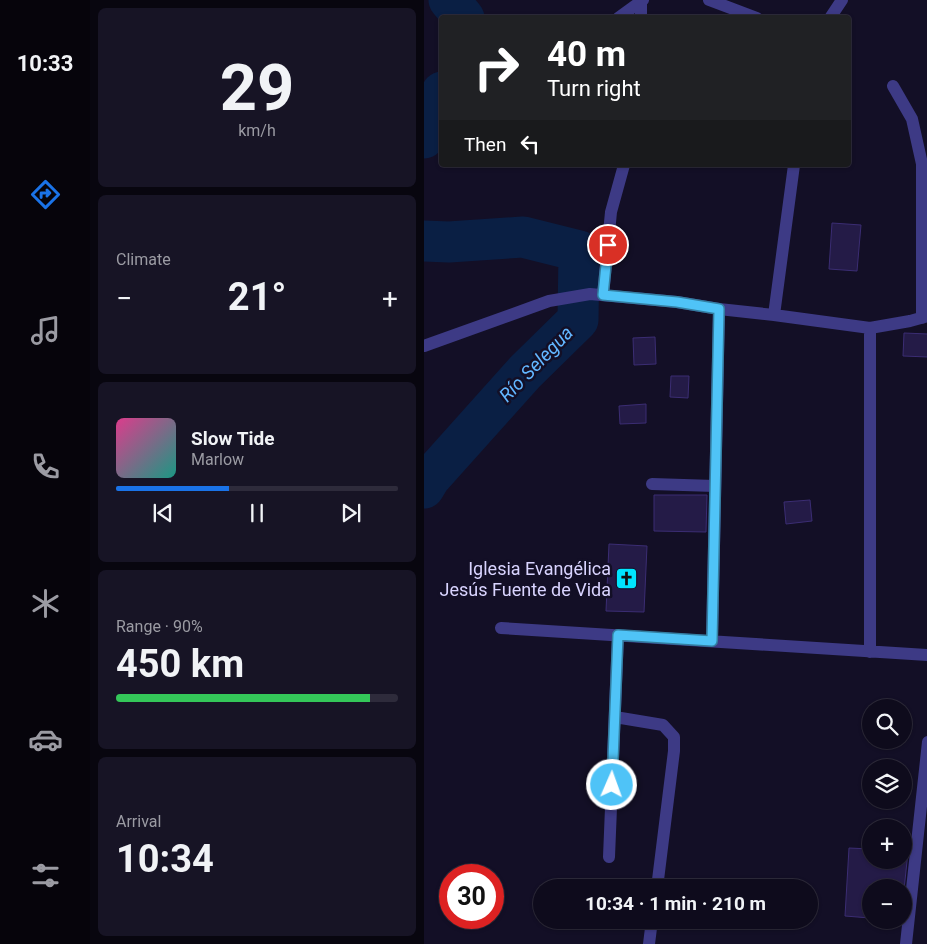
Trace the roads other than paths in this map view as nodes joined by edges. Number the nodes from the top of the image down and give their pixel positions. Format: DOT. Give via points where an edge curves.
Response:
graph roads {
  1 [pos="709,0"];
  2 [pos="842,0"];
  3 [pos="642,1"];
  4 [pos="622,15"];
  5 [pos="641,15"];
  6 [pos="748,15"];
  7 [pos="832,15"];
  8 [pos="894,86"];
  9 [pos="623,167"];
  10 [pos="793,167"];
  11 [pos="603,295"];
  12 [pos="719,309"];
  13 [pos="774,315"];
  14 [pos="924,317"];
  15 [pos="870,328"];
  16 [pos="424,346"];
  17 [pos="652,484"];
  18 [pos="715,486"];
  19 [pos="501,628"];
  20 [pos="618,635"];
  21 [pos="712,641"];
  22 [pos="870,652"];
  23 [pos="927,655"];
  24 [pos="615,717"];
  25 [pos="927,742"];
  26 [pos="924,813"];
  27 [pos="609,857"];
  28 [pos="658,879"];
  29 [pos="651,929"];
  30 [pos="649,944"];
  31 [pos="906,944"];
  1 -- 6 [label="street"];
  2 -- 7 [label="street"];
  3 -- 4 [label="street"];
  3 -- 5 [label="street"];
  8 -- 14 [label="street" via="912,119 922,164"];
  9 -- 11 [label="street" via="611,212"];
  10 -- 13 [label="street"];
  11 -- 12 [label="street"];
  11 -- 16 [label="street" via="549,301"];
  12 -- 13 [label="street"];
  12 -- 18 [label="street"];
  13 -- 15 [label="street"];
  14 -- 15 [label="street"];
  15 -- 22 [label="street"];
  17 -- 18 [label="street"];
  18 -- 21 [label="street"];
  19 -- 20 [label="street"];
  20 -- 21 [label="street"];
  20 -- 24 [label="street"];
  21 -- 22 [label="street"];
  22 -- 23 [label="street"];
  24 -- 27 [label="street"];
  24 -- 28 [label="street" via="663,725 674,736"];
  25 -- 26 [label="street"];
  26 -- 31 [label="street"];
  29 -- 30 [label="street"];
}
